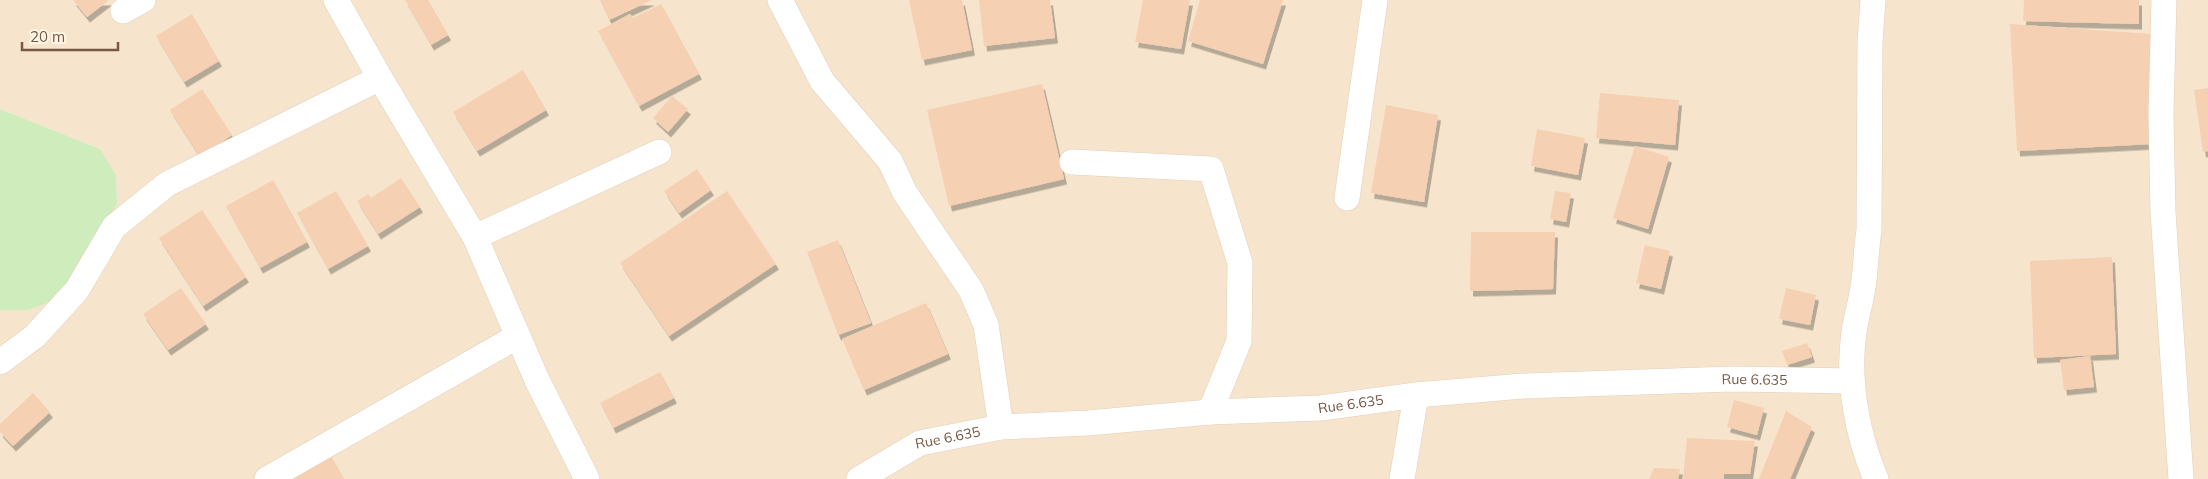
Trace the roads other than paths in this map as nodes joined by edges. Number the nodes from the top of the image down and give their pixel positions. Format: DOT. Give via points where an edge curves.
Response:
graph roads {
  1 [pos="336,0"];
  2 [pos="780,0"];
  3 [pos="1375,0"];
  4 [pos="1873,0"];
  5 [pos="2164,0"];
  6 [pos="380,78"];
  7 [pos="659,152"];
  8 [pos="1072,162"];
  9 [pos="1347,198"];
  10 [pos="475,237"];
  11 [pos="518,336"];
  12 [pos="0,362"];
  13 [pos="1852,381"];
  14 [pos="1416,395"];
  15 [pos="1210,412"];
  16 [pos="1001,428"];
  17 [pos="267,479"];
  18 [pos="587,479"];
  19 [pos="859,479"];
  20 [pos="1402,479"];
  21 [pos="1876,479"];
  22 [pos="2181,479"];
  1 -- 6 [label="street"];
  2 -- 16 [label="street" via="822,81 890,161 905,193 971,290 986,325"];
  3 -- 9 [label="street"];
  4 -- 13 [label="street" via="1869,230 1864,287 1854,333"];
  5 -- 22 [label="street" via="2163,212"];
  6 -- 10 [label="street"];
  6 -- 12 [label="street" via="167,184 114,227 77,290 35,336"];
  7 -- 10 [label="street"];
  8 -- 15 [label="street" via="1211,169 1240,263 1239,341"];
  10 -- 11 [label="street"];
  11 -- 17 [label="street"];
  11 -- 18 [label="street"];
  13 -- 14 [label="street, Rue 6.635" via="1684,380 1523,386"];
  13 -- 21 [label="street" via="1860,430"];
  14 -- 15 [label="street, Rue 6.635" via="1320,408"];
  14 -- 20 [label="street"];
  15 -- 16 [label="street, Rue 6.635"];
  16 -- 19 [label="street, Rue 6.635" via="920,443"];
}
